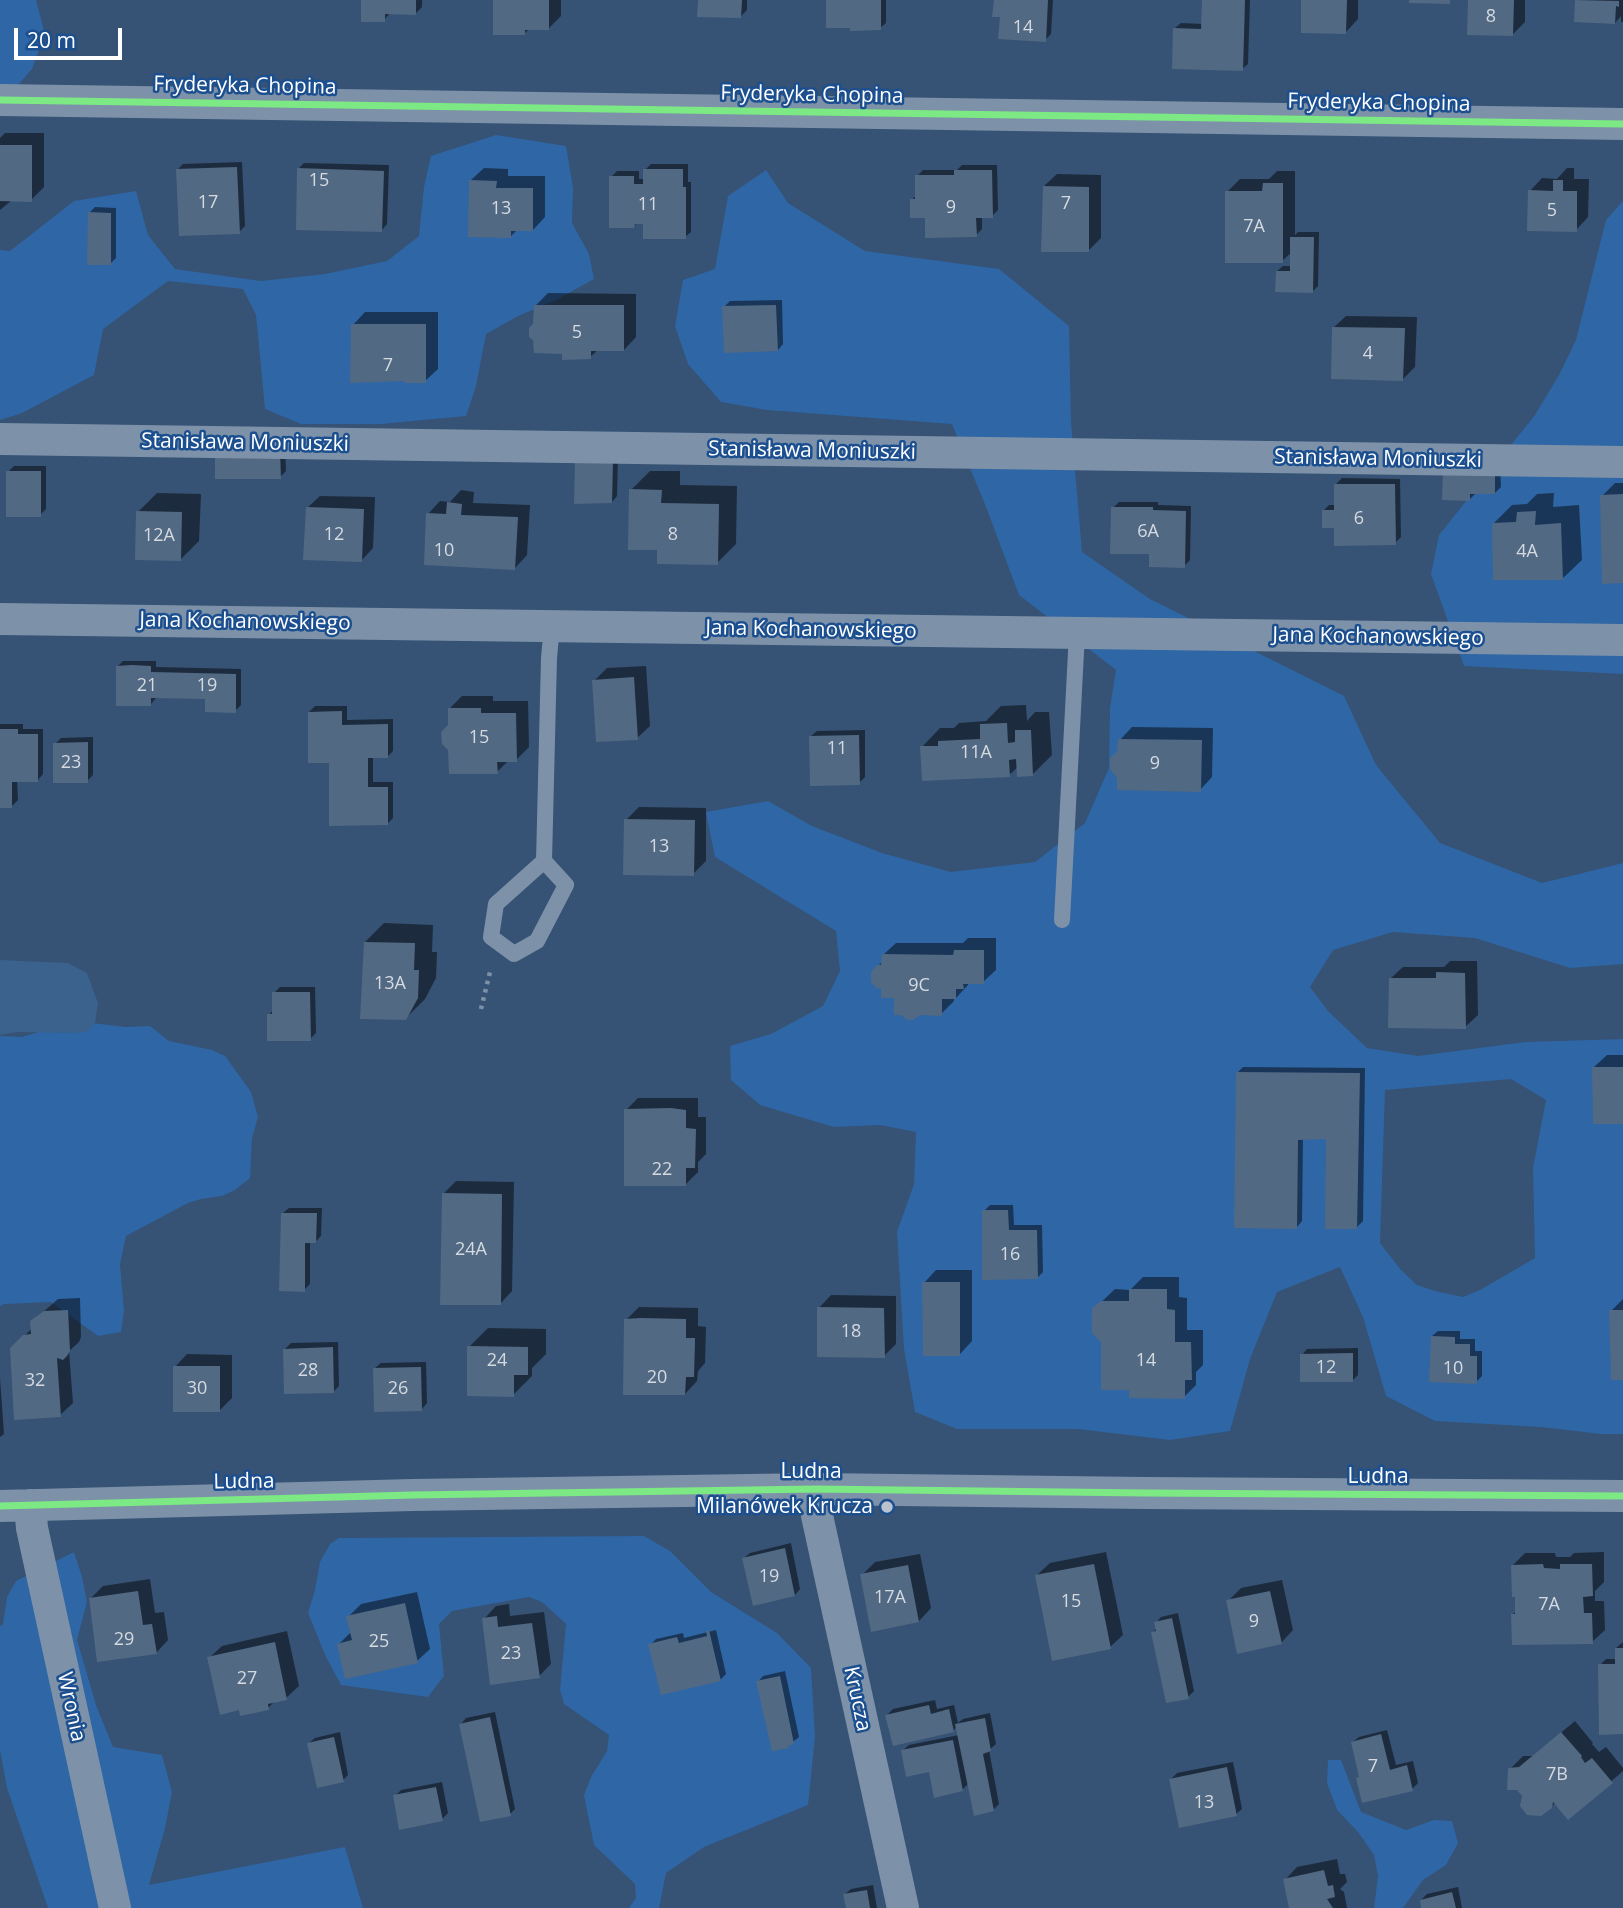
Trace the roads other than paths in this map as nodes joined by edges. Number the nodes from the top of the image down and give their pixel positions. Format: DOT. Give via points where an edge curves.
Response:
graph roads {
  1 [pos="0,100"];
  2 [pos="1623,124"];
  3 [pos="0,439"];
  4 [pos="1623,462"];
  5 [pos="0,619"];
  6 [pos="552,626"];
  7 [pos="1077,633"];
  8 [pos="1623,640"];
  9 [pos="544,861"];
  10 [pos="1062,920"];
  11 [pos="816,1489"];
  12 [pos="1623,1496"];
  13 [pos="15,1506"];
  14 [pos="115,1908"];
  15 [pos="904,1908"];
  1 -- 2 [label="street, Fryderyka Chopina"];
  3 -- 4 [label="street, Stanisława Moniuszki"];
  5 -- 6 [label="street, Jana Kochanowskiego"];
  6 -- 7 [label="street, Jana Kochanowskiego"];
  6 -- 9 [label="lane"];
  7 -- 8 [label="street, Jana Kochanowskiego"];
  7 -- 10 [label="lane"];
  9 -- 9 [label="lane" via="496,904 491,937 513,954 537,941 566,885"];
  11 -- 12 [label="street, Ludna"];
  11 -- 13 [label="street, Ludna"];
  11 -- 15 [label="street, Krucza" via="816,1511"];
  13 -- 14 [label="street, Wronia" via="32,1528"];
}
